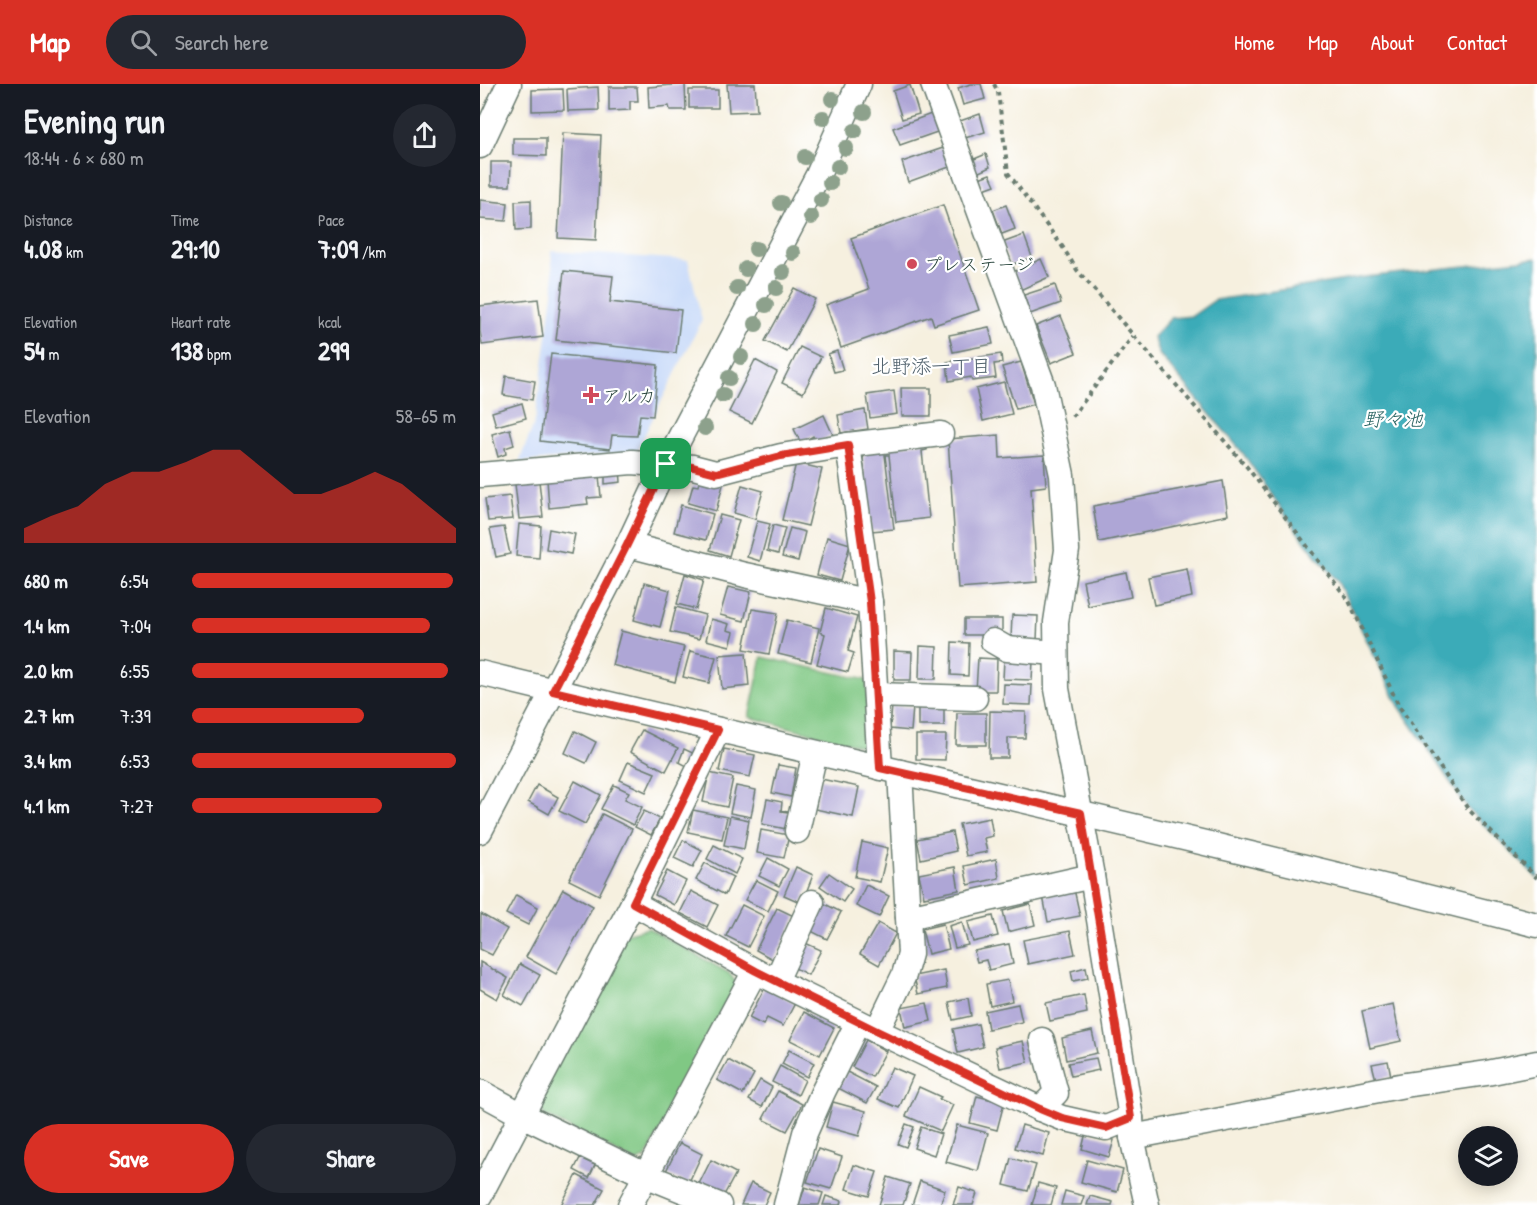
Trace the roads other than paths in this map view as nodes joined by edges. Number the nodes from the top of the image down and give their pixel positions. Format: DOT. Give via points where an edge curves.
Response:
graph roads {
  1 [pos="509,84"];
  2 [pos="859,84"];
  3 [pos="933,84"];
  4 [pos="482,136"];
  5 [pos="941,434"];
  6 [pos="848,445"];
  7 [pos="666,464"];
  8 [pos="480,475"];
  9 [pos="627,545"];
  10 [pos="870,602"];
  11 [pos="993,641"];
  12 [pos="1056,653"];
  13 [pos="480,673"];
  14 [pos="553,691"];
  15 [pos="876,695"];
  16 [pos="975,698"];
  17 [pos="718,730"];
  18 [pos="815,753"];
  19 [pos="890,770"];
  20 [pos="1081,813"];
  21 [pos="480,831"];
  22 [pos="797,831"];
  23 [pos="1092,876"];
  24 [pos="812,902"];
  25 [pos="633,903"];
  26 [pos="908,917"];
  27 [pos="1537,926"];
  28 [pos="766,976"];
  29 [pos="867,1026"];
  30 [pos="1042,1040"];
  31 [pos="1537,1063"];
  32 [pos="480,1092"];
  33 [pos="1040,1109"];
  34 [pos="522,1115"];
  35 [pos="1132,1127"];
  36 [pos="645,1175"];
  37 [pos="480,1195"];
  38 [pos="630,1205"];
  39 [pos="719,1205"];
  40 [pos="786,1205"];
  41 [pos="1147,1205"];
  1 -- 4 [label="street"];
  2 -- 7 [label="street" via="818,176"];
  3 -- 12 [label="street" via="1043,385 1056,443 1067,550 1056,622"];
  5 -- 6 [label="street"];
  6 -- 7 [label="street" via="781,456 716,473"];
  6 -- 10 [label="street"];
  7 -- 8 [label="street" via="632,462"];
  7 -- 9 [label="street"];
  9 -- 10 [label="street"];
  9 -- 14 [label="street"];
  10 -- 15 [label="street"];
  11 -- 12 [label="street" via="1007,649"];
  12 -- 20 [label="street" via="1057,689"];
  13 -- 14 [label="street"];
  14 -- 17 [label="street"];
  14 -- 21 [label="street"];
  15 -- 16 [label="street"];
  15 -- 19 [label="street"];
  17 -- 18 [label="street"];
  17 -- 25 [label="street"];
  18 -- 19 [label="street"];
  18 -- 22 [label="street"];
  19 -- 20 [label="street"];
  19 -- 26 [label="street"];
  20 -- 23 [label="street"];
  20 -- 27 [label="street"];
  23 -- 26 [label="street"];
  23 -- 35 [label="street"];
  24 -- 28 [label="street"];
  25 -- 28 [label="street"];
  25 -- 34 [label="street"];
  26 -- 29 [label="street" via="910,954 904,975"];
  28 -- 29 [label="street"];
  28 -- 36 [label="street"];
  29 -- 33 [label="street"];
  29 -- 40 [label="street" via="823,1092 805,1133"];
  30 -- 33 [label="street" via="1056,1094"];
  31 -- 35 [label="street"];
  32 -- 34 [label="street"];
  33 -- 35 [label="street" via="1106,1128"];
  34 -- 36 [label="street"];
  34 -- 37 [label="street"];
  35 -- 41 [label="street"];
  36 -- 38 [label="street"];
  36 -- 39 [label="street"];
}
